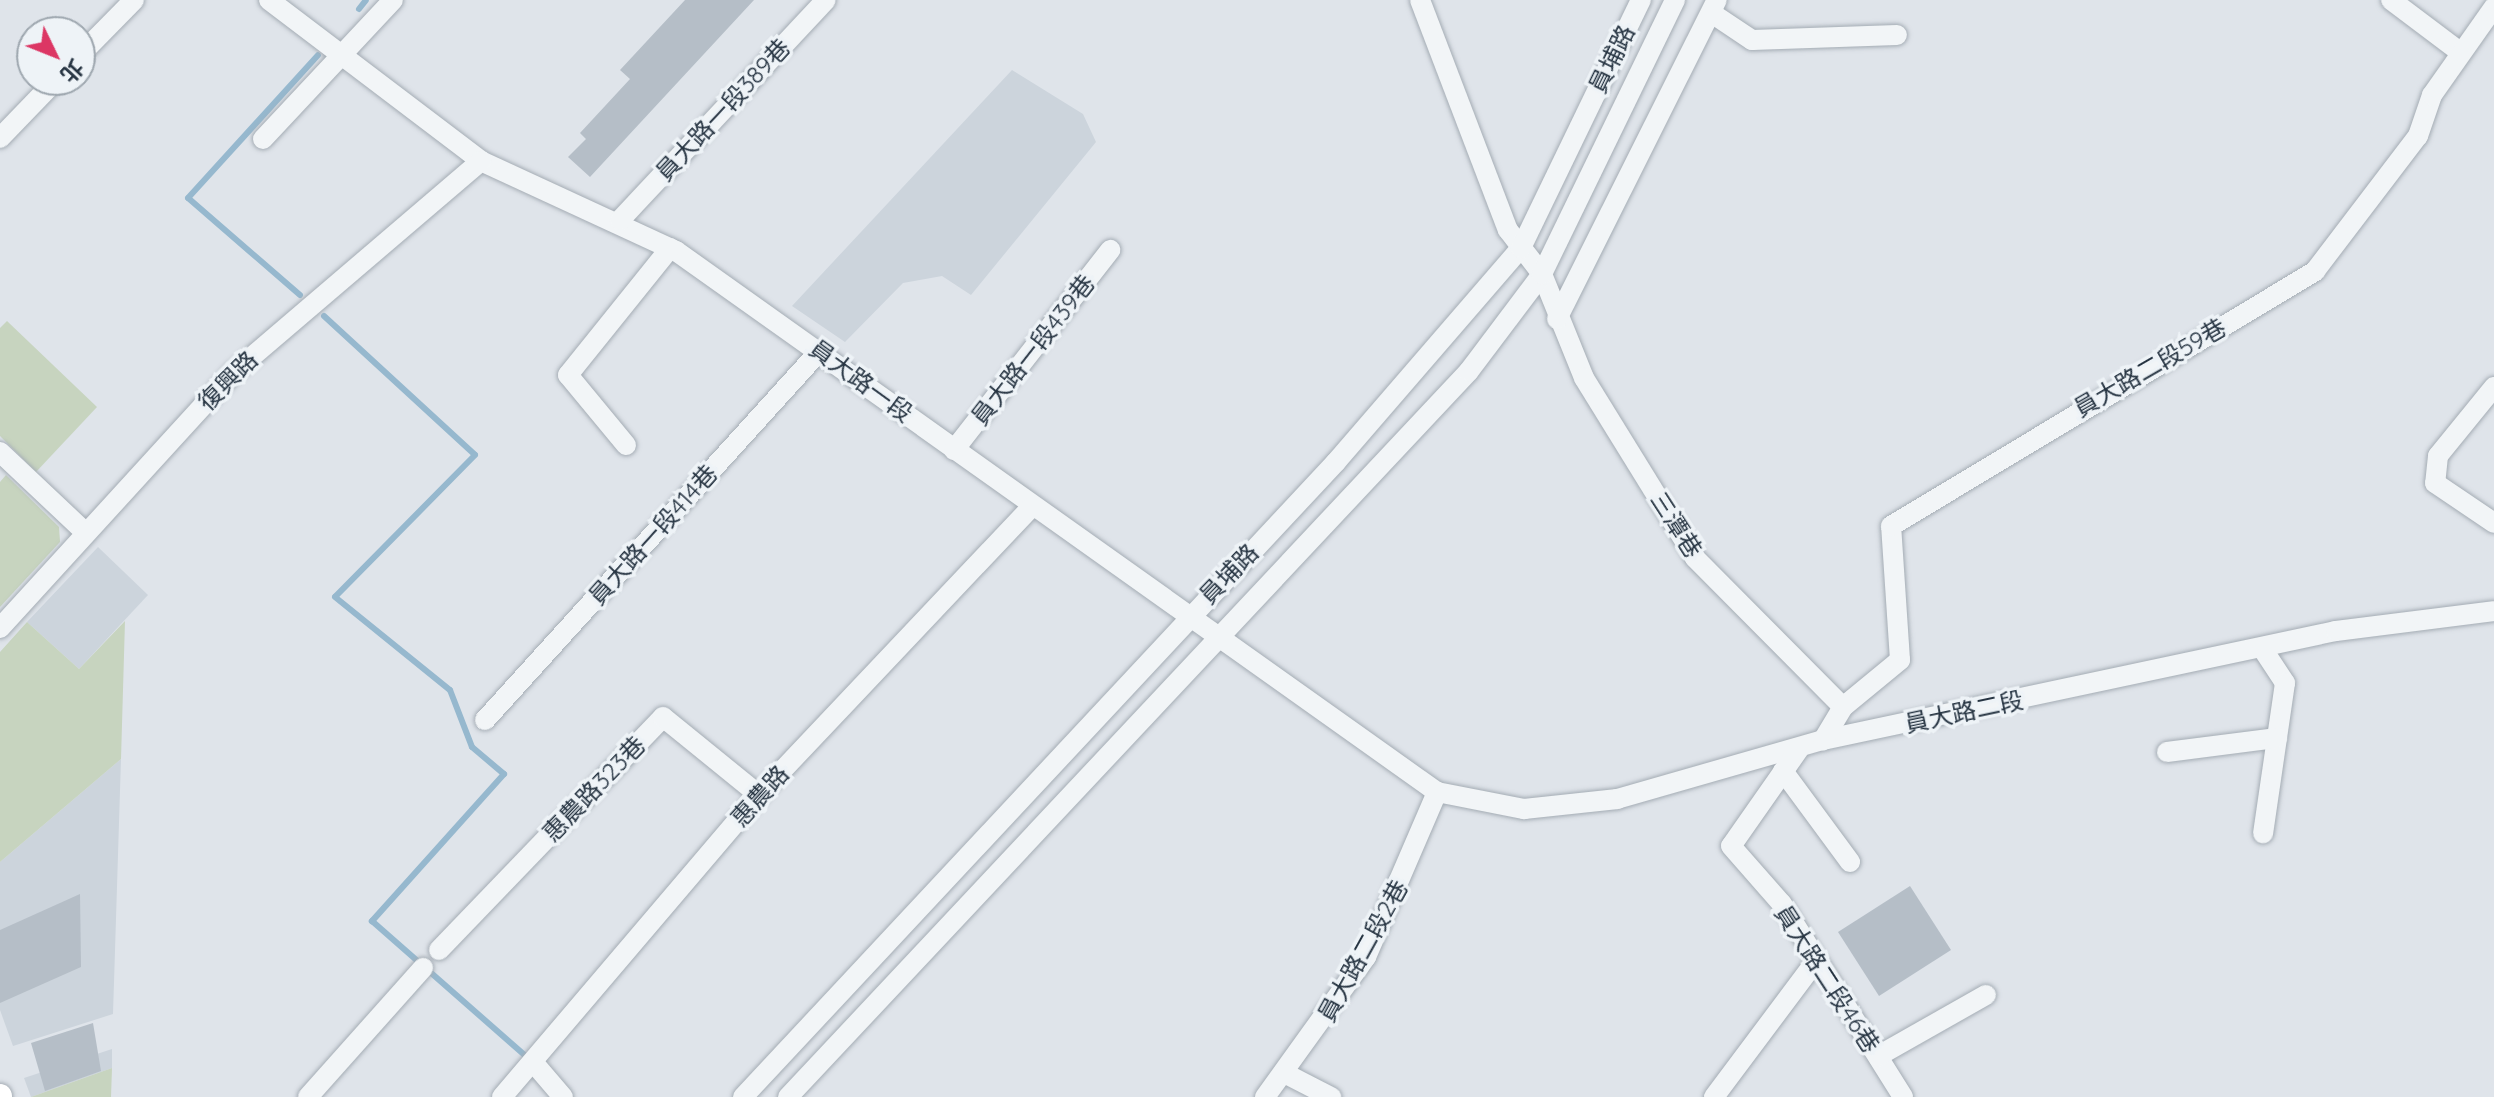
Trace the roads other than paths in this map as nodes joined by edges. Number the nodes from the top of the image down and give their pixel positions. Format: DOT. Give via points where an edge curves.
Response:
graph roads {
  1 [pos="134,0"];
  2 [pos="269,0"];
  3 [pos="393,0"];
  4 [pos="826,0"];
  5 [pos="1420,0"];
  6 [pos="1641,0"];
  7 [pos="1675,0"];
  8 [pos="2391,0"];
  9 [pos="1715,7"];
  10 [pos="2494,7"];
  11 [pos="1897,35"];
  12 [pos="96,39"];
  13 [pos="2460,52"];
  14 [pos="342,54"];
  15 [pos="41,96"];
  16 [pos="0,138"];
  17 [pos="263,139"];
  18 [pos="481,161"];
  19 [pos="620,220"];
  20 [pos="670,248"];
  21 [pos="1521,248"];
  22 [pos="1110,250"];
  23 [pos="1542,274"];
  24 [pos="1557,319"];
  25 [pos="820,351"];
  26 [pos="2494,387"];
  27 [pos="626,445"];
  28 [pos="954,450"];
  29 [pos="0,452"];
  30 [pos="1031,507"];
  31 [pos="2494,523"];
  32 [pos="85,532"];
  33 [pos="2494,611"];
  34 [pos="1190,615"];
  35 [pos="0,628"];
  36 [pos="1222,638"];
  37 [pos="2262,648"];
  38 [pos="1843,707"];
  39 [pos="485,720"];
  40 [pos="2277,738"];
  41 [pos="1823,740"];
  42 [pos="1799,749"];
  43 [pos="2167,752"];
  44 [pos="1783,771"];
  45 [pos="1437,792"];
  46 [pos="759,795"];
  47 [pos="2263,833"];
  48 [pos="1850,862"];
  49 [pos="439,950"];
  50 [pos="1815,962"];
  51 [pos="423,968"];
  52 [pos="1986,995"];
  53 [pos="1878,1056"];
  54 [pos="533,1062"];
  55 [pos="1286,1074"];
  56 [pos="1897,1095"];
  57 [pos="308,1097"];
  58 [pos="502,1097"];
  59 [pos="563,1097"];
  60 [pos="743,1097"];
  61 [pos="788,1097"];
  62 [pos="1265,1097"];
  63 [pos="1331,1097"];
  64 [pos="1714,1097"];
  1 -- 12 [label="street"];
  2 -- 14 [label="street, 員大路一段"];
  3 -- 14 [label="street"];
  4 -- 19 [label="street, 員大路一段389巷"];
  5 -- 21 [label="street, 三潭巷" via="1508,230"];
  6 -- 21 [label="street, 員埔路"];
  7 -- 23 [label="street, 員埔路"];
  8 -- 13 [label="street"];
  9 -- 11 [label="street" via="1752,40"];
  9 -- 24 [label="street"];
  10 -- 13 [label="street, 員大路二段59巷"];
  13 -- 38 [label="street, 員大路二段59巷" via="2418,136 2315,271 1891,526 1900,660"];
  14 -- 17 [label="street"];
  14 -- 18 [label="street, 員大路一段"];
  15 -- 16 [label="street"];
  18 -- 19 [label="street, 員大路一段"];
  18 -- 32 [label="street, 復興路" via="234,372"];
  19 -- 20 [label="street, 員大路一段"];
  20 -- 25 [label="street, 員大路一段"];
  20 -- 27 [label="street" via="568,375"];
  21 -- 23 [label="street, 三潭巷"];
  21 -- 34 [label="street, 員埔路" via="1336,462"];
  22 -- 28 [label="street, 員大路一段439巷"];
  23 -- 24 [label="street, 三潭巷"];
  23 -- 36 [label="street, 員埔路" via="1469,371"];
  24 -- 38 [label="street, 三潭巷" via="1584,378 1695,558"];
  25 -- 28 [label="street, 員大路一段"];
  25 -- 39 [label="street, 員大路一段414巷"];
  26 -- 31 [label="street" via="2438,456 2435,483"];
  28 -- 30 [label="street, 員大路一段"];
  29 -- 32 [label="street"];
  30 -- 34 [label="street, 員大路一段"];
  30 -- 46 [label="street, 惠農路"];
  32 -- 35 [label="street, 復興路"];
  33 -- 37 [label="street, 員大路二段"];
  34 -- 36 [label="street, 員大路一段"];
  34 -- 60 [label="street, 員埔路"];
  36 -- 45 [label="street, 員大路一段"];
  36 -- 61 [label="street, 員埔路"];
  37 -- 40 [label="street" via="2285,683"];
  37 -- 41 [label="street, 員大路二段"];
  38 -- 41 [label="street"];
  40 -- 43 [label="street"];
  40 -- 47 [label="street"];
  41 -- 42 [label="street, 員大路二段"];
  42 -- 44 [label="street, 員大路二段46巷"];
  42 -- 45 [label="street, 員大路二段" via="1617,799 1524,809"];
  44 -- 48 [label="street"];
  44 -- 50 [label="street, 員大路二段46巷" via="1731,846 1782,904"];
  45 -- 55 [label="street, 員大路二段2巷" via="1377,938"];
  46 -- 49 [label="street, 惠農路323巷" via="663,717"];
  46 -- 54 [label="street, 惠農路"];
  50 -- 53 [label="street, 員大路二段46巷"];
  50 -- 64 [label="street"];
  51 -- 57 [label="street"];
  52 -- 53 [label="street"];
  53 -- 56 [label="street, 員大路二段46巷"];
  54 -- 58 [label="street, 惠農路"];
  54 -- 59 [label="street"];
  55 -- 62 [label="street, 員大路二段2巷"];
  55 -- 63 [label="street"];
}
